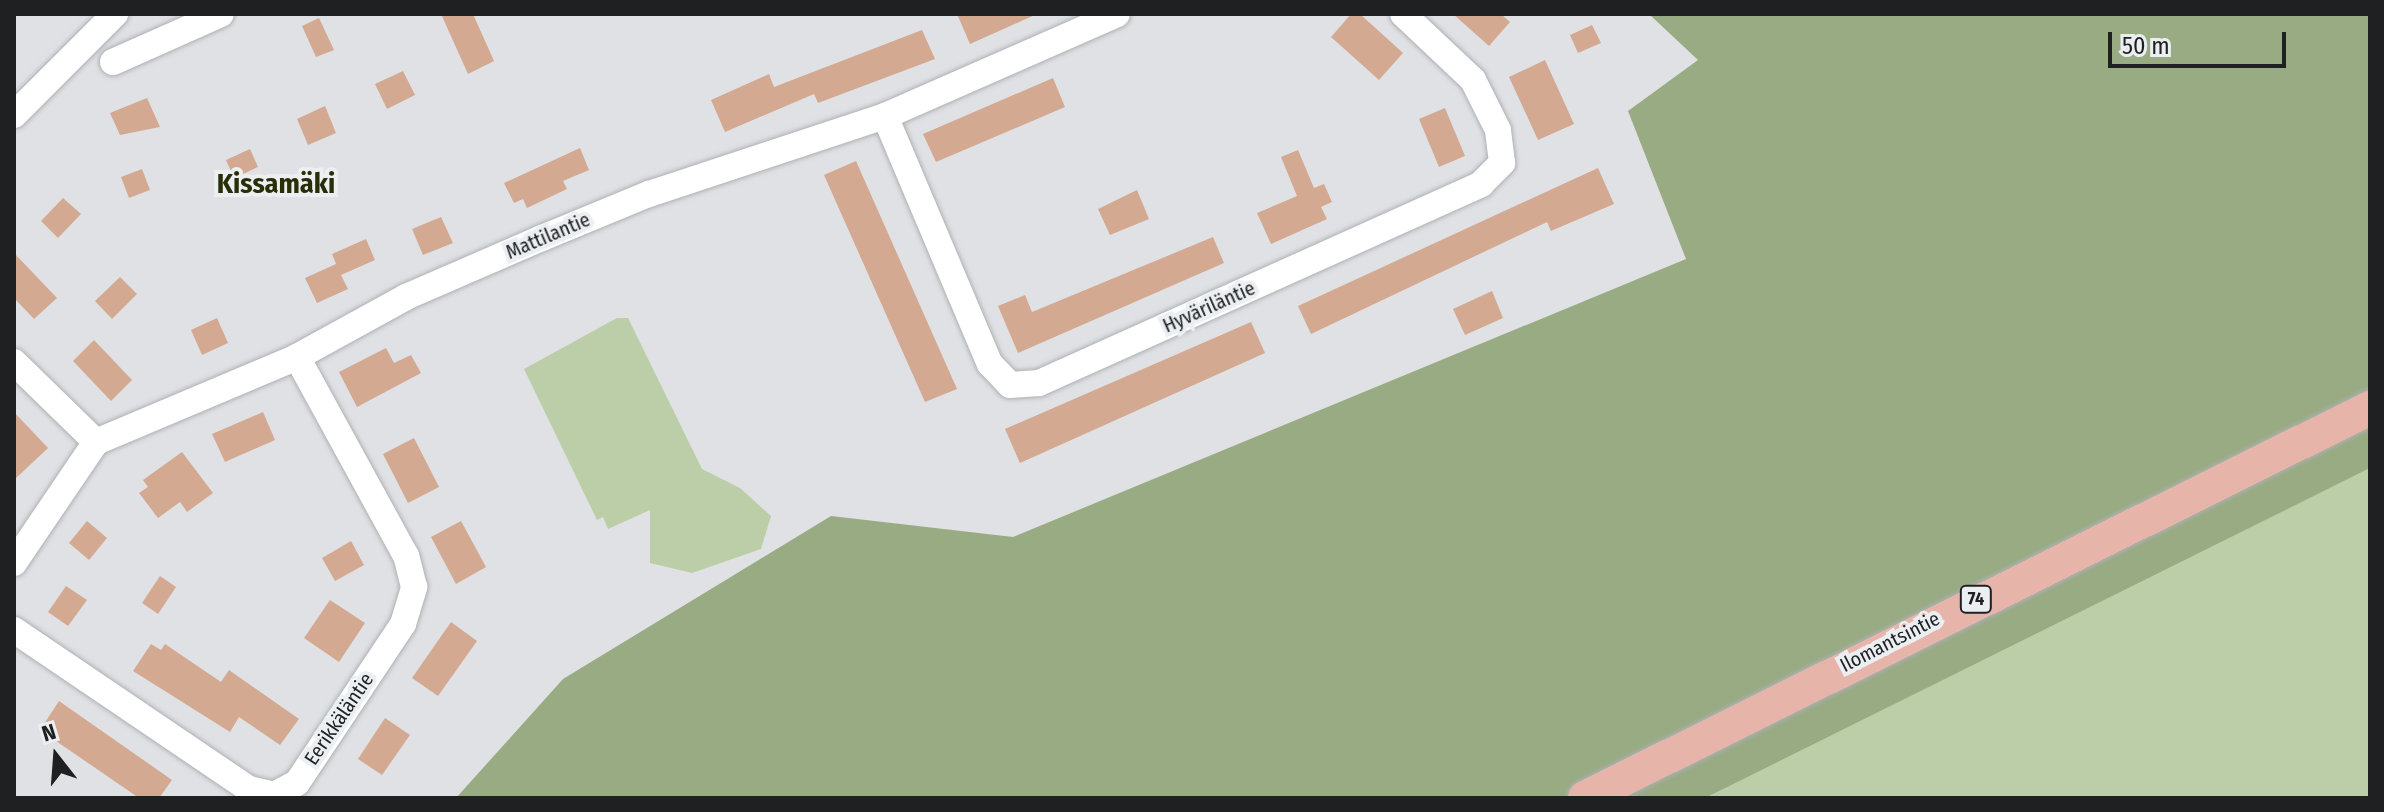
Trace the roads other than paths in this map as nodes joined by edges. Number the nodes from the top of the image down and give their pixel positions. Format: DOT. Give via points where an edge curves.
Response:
graph roads {
  1 [pos="115,14"];
  2 [pos="221,14"];
  3 [pos="1117,14"];
  4 [pos="1403,14"];
  5 [pos="113,62"];
  6 [pos="14,115"];
  7 [pos="885,116"];
  8 [pos="297,357"];
  9 [pos="14,362"];
  10 [pos="2370,408"];
  11 [pos="96,442"];
  12 [pos="14,563"];
  13 [pos="14,630"];
  14 [pos="1585,798"];
  1 -- 6 [label="street"];
  2 -- 5 [label="street"];
  3 -- 7 [label="street, Mattilantie"];
  4 -- 7 [label="street, Hyväriläntie" via="1473,80 1498,130 1502,163 1481,184 1039,383 1010,385 990,364"];
  7 -- 8 [label="street, Mattilantie" via="649,194 406,297"];
  8 -- 11 [label="street, Mattilantie"];
  8 -- 13 [label="street, Eerikkäläntie" via="406,556 414,587 403,624 297,783 274,795 249,789"];
  9 -- 11 [label="street"];
  10 -- 14 [label="main road, Ilomantsintie / 74"];
  11 -- 12 [label="street"];
}
